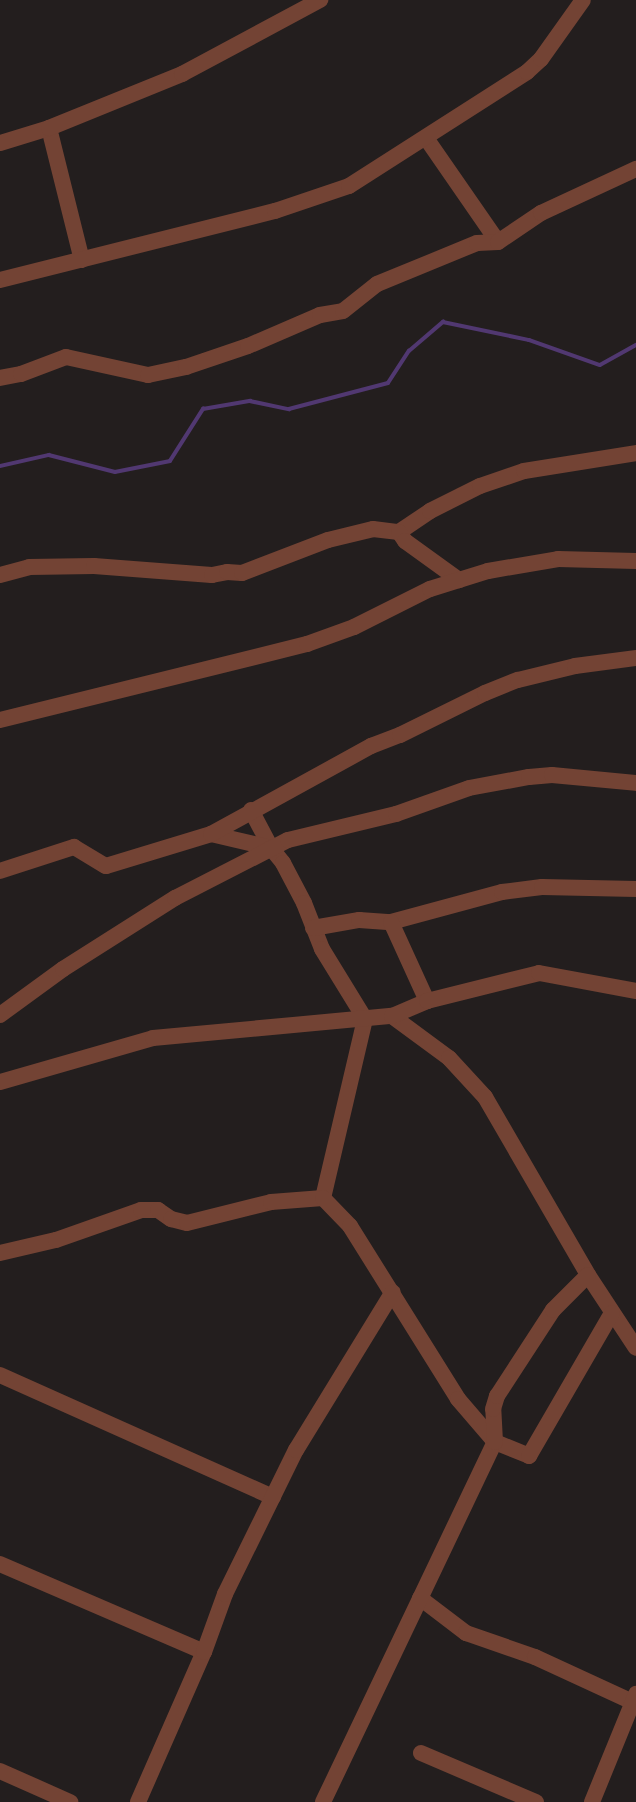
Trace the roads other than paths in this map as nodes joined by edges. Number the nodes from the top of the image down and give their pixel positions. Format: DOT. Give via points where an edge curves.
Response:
graph roads {
  1 [pos="320,0"];
  2 [pos="583,0"];
  3 [pos="49,128"];
  4 [pos="426,138"];
  5 [pos="0,143"];
  6 [pos="636,169"];
  7 [pos="498,242"];
  8 [pos="82,260"];
  9 [pos="0,280"];
  10 [pos="0,377"];
  11 [pos="636,453"];
  12 [pos="399,533"];
  13 [pos="636,561"];
  14 [pos="0,575"];
  15 [pos="459,580"];
  16 [pos="636,659"];
  17 [pos="0,720"];
  18 [pos="636,783"];
  19 [pos="251,810"];
  20 [pos="211,834"];
  21 [pos="271,848"];
  22 [pos="0,871"];
  23 [pos="636,889"];
  24 [pos="391,922"];
  25 [pos="313,928"];
  26 [pos="636,991"];
  27 [pos="426,1001"];
  28 [pos="0,1015"];
  29 [pos="392,1016"];
  30 [pos="365,1019"];
  31 [pos="2,1078"];
  32 [pos="323,1198"];
  33 [pos="0,1253"];
  34 [pos="588,1275"];
  35 [pos="393,1292"];
  36 [pos="612,1312"];
  37 [pos="636,1348"];
  38 [pos="0,1375"];
  39 [pos="495,1442"];
  40 [pos="273,1497"];
  41 [pos="0,1564"];
  42 [pos="420,1598"];
  43 [pos="204,1652"];
  44 [pos="634,1698"];
  45 [pos="421,1753"];
  46 [pos="0,1771"];
  47 [pos="505,1796"];
  48 [pos="71,1802"];
  49 [pos="138,1802"];
  50 [pos="323,1802"];
  51 [pos="536,1802"];
  52 [pos="592,1802"];
  1 -- 3 [label="street" via="182,74"];
  2 -- 4 [label="street" via="541,59"];
  3 -- 5 [label="street"];
  3 -- 8 [label="street"];
  4 -- 7 [label="street"];
  4 -- 8 [label="street" via="349,186 275,211"];
  6 -- 7 [label="street" via="541,214"];
  7 -- 10 [label="street" via="477,243 447,254 377,284 343,311 320,315 186,367 148,375 66,357"];
  8 -- 9 [label="street"];
  11 -- 12 [label="street" via="524,471 480,486"];
  12 -- 14 [label="street" via="373,528 354,532 242,573 94,566 29,568"];
  12 -- 15 [label="street"];
  13 -- 15 [label="street" via="558,559"];
  15 -- 17 [label="street" via="307,644"];
  16 -- 19 [label="street" via="575,666 518,680 371,746"];
  18 -- 21 [label="street" via="552,775 470,788 396,814 321,830"];
  19 -- 20 [label="street"];
  19 -- 21 [label="street"];
  20 -- 21 [label="street"];
  20 -- 22 [label="street" via="106,866 74,847"];
  21 -- 25 [label="street" via="289,872"];
  21 -- 28 [label="street" via="175,898"];
  23 -- 24 [label="street" via="542,887 502,892"];
  24 -- 25 [label="street" via="348,920"];
  24 -- 27 [label="street"];
  25 -- 30 [label="street" via="341,985"];
  26 -- 27 [label="street" via="538,973"];
  27 -- 29 [label="street"];
  29 -- 30 [label="street"];
  29 -- 34 [label="street" via="449,1058 485,1097"];
  30 -- 31 [label="street" via="153,1038"];
  30 -- 32 [label="street"];
  32 -- 33 [label="street" via="271,1202 187,1223 151,1208"];
  32 -- 35 [label="street" via="350,1226"];
  34 -- 36 [label="street"];
  34 -- 39 [label="street" via="553,1310 497,1396"];
  35 -- 39 [label="street" via="458,1399"];
  35 -- 40 [label="street" via="296,1450"];
  36 -- 37 [label="street"];
  36 -- 39 [label="street" via="529,1457"];
  38 -- 40 [label="street"];
  39 -- 42 [label="street"];
  40 -- 43 [label="street" via="225,1594"];
  41 -- 43 [label="street"];
  42 -- 44 [label="street" via="467,1633"];
  42 -- 50 [label="street"];
  43 -- 49 [label="street"];
  44 -- 52 [label="street"];
  45 -- 47 [label="street"];
  46 -- 48 [label="street"];
  47 -- 51 [label="street"];
}
